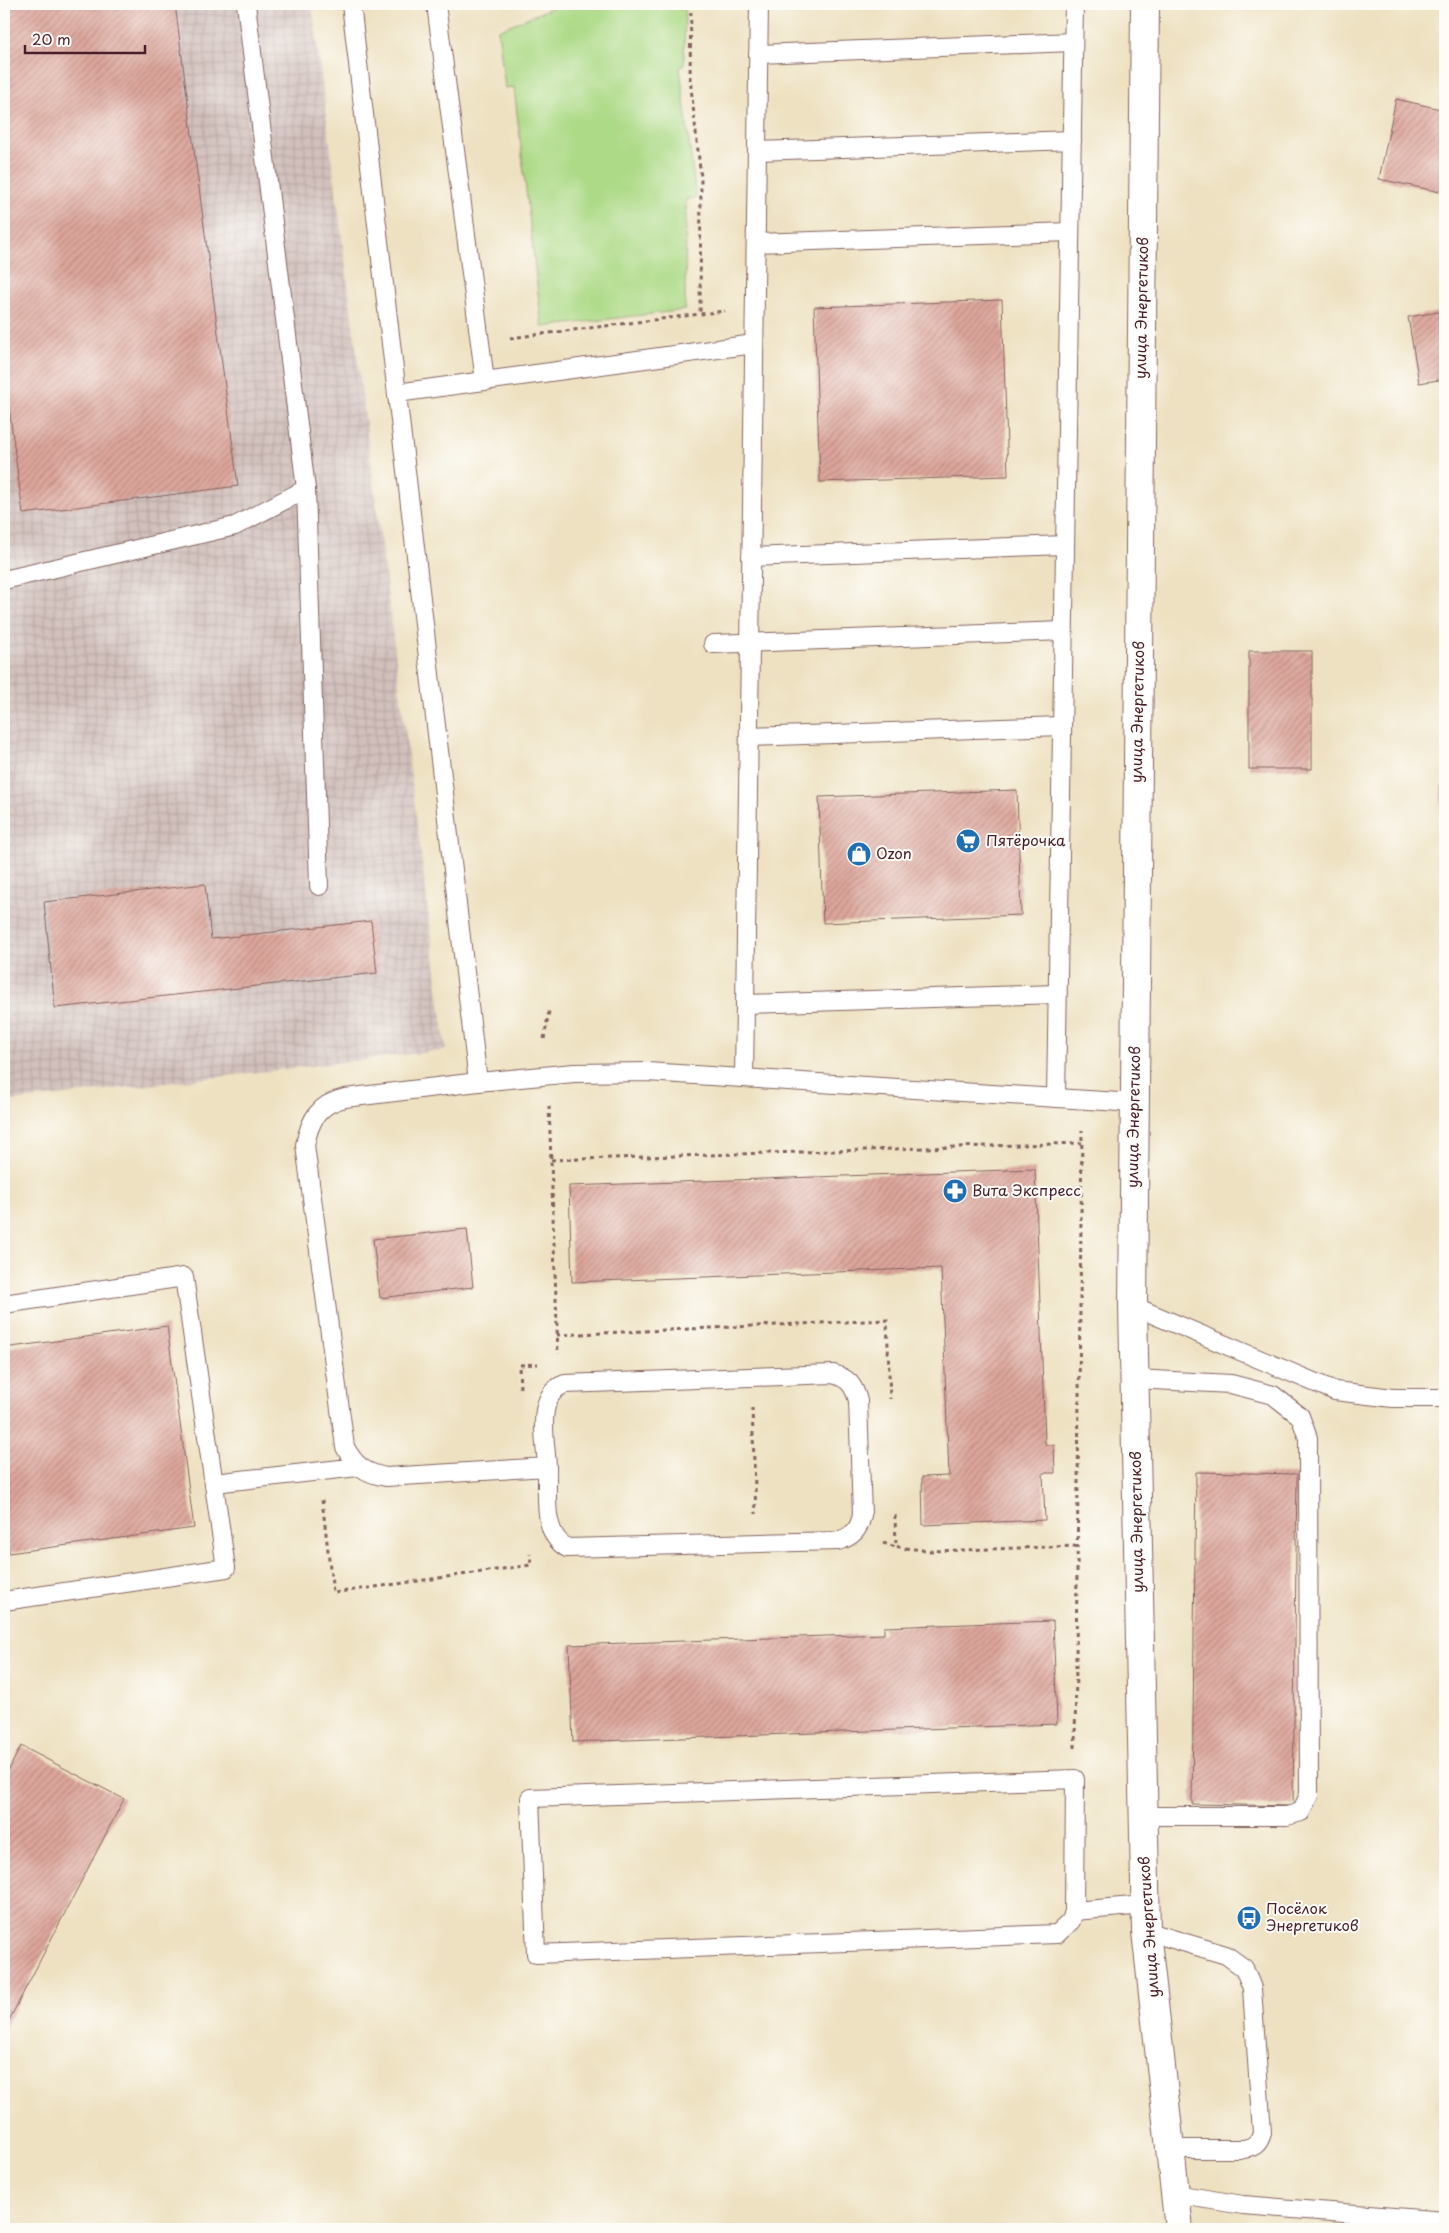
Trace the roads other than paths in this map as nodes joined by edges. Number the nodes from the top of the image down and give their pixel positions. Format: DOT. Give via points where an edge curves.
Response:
graph roads {
  1 [pos="246,4"];
  2 [pos="351,4"];
  3 [pos="436,4"];
  4 [pos="759,4"];
  5 [pos="1074,4"];
  6 [pos="1145,4"];
  7 [pos="1073,42"];
  8 [pos="758,54"];
  9 [pos="1072,140"];
  10 [pos="757,151"];
  11 [pos="1070,232"];
  12 [pos="756,243"];
  13 [pos="754,344"];
  14 [pos="486,381"];
  15 [pos="397,393"];
  16 [pos="306,489"];
  17 [pos="1065,546"];
  18 [pos="751,557"];
  19 [pos="4,580"];
  20 [pos="1063,631"];
  21 [pos="750,642"];
  22 [pos="713,644"];
  23 [pos="1062,726"];
  24 [pos="749,737"];
  25 [pos="319,886"];
  26 [pos="1057,994"];
  27 [pos="746,1004"];
  28 [pos="744,1078"];
  29 [pos="478,1082"];
  30 [pos="1056,1098"];
  31 [pos="1135,1103"];
  32 [pos="4,1304"];
  33 [pos="1133,1306"];
  34 [pos="1135,1378"];
  35 [pos="1445,1398"];
  36 [pos="547,1467"];
  37 [pos="358,1468"];
  38 [pos="214,1483"];
  39 [pos="4,1600"];
  40 [pos="1143,1816"];
  41 [pos="1146,1905"];
  42 [pos="1074,1910"];
  43 [pos="1146,1932"];
  44 [pos="1169,2149"];
  45 [pos="1175,2194"];
  46 [pos="1445,2221"];
  47 [pos="1179,2229"];
  1 -- 16 [label="lane"];
  2 -- 15 [label="lane"];
  3 -- 14 [label="lane"];
  4 -- 8 [label="lane"];
  5 -- 7 [label="lane"];
  6 -- 31 [label="street, улица Энергетиков"];
  7 -- 8 [label="lane"];
  7 -- 9 [label="lane"];
  8 -- 10 [label="lane"];
  9 -- 10 [label="lane"];
  9 -- 11 [label="lane"];
  10 -- 12 [label="lane"];
  11 -- 12 [label="lane"];
  11 -- 17 [label="lane"];
  12 -- 13 [label="lane"];
  13 -- 14 [label="lane"];
  13 -- 18 [label="lane"];
  14 -- 15 [label="lane"];
  15 -- 29 [label="lane"];
  16 -- 19 [label="lane" via="235,526"];
  16 -- 25 [label="lane"];
  17 -- 18 [label="lane"];
  17 -- 20 [label="lane"];
  18 -- 21 [label="lane"];
  20 -- 21 [label="lane"];
  20 -- 23 [label="lane"];
  21 -- 22 [label="lane"];
  21 -- 24 [label="lane"];
  23 -- 24 [label="lane"];
  23 -- 26 [label="lane"];
  24 -- 27 [label="lane"];
  26 -- 27 [label="lane"];
  26 -- 30 [label="lane"];
  27 -- 28 [label="lane"];
  28 -- 29 [label="lane" via="594,1072"];
  28 -- 30 [label="lane"];
  29 -- 37 [label="lane" via="330,1102 317,1111 308,1125 305,1144 345,1447"];
  30 -- 31 [label="lane"];
  31 -- 33 [label="street, улица Энергетиков"];
  32 -- 38 [label="lane" via="184,1277"];
  33 -- 34 [label="street, улица Энергетиков"];
  33 -- 35 [label="lane" via="1335,1391 1393,1398"];
  34 -- 40 [label="street, улица Энергетиков"];
  34 -- 40 [label="lane" via="1231,1384 1273,1395 1300,1416 1308,1438 1309,1796 1301,1812 1287,1816"];
  36 -- 36 [label="lane" via="549,1525 553,1537 567,1548 838,1541 854,1534 862,1515 856,1390 850,1382 833,1374 559,1386 549,1395 544,1406"];
  36 -- 37 [label="lane" via="386,1477"];
  37 -- 38 [label="lane"];
  38 -- 39 [label="lane" via="226,1568"];
  40 -- 41 [label="street, улица Энергетиков"];
  41 -- 42 [label="lane"];
  41 -- 43 [label="street, улица Энергетиков"];
  42 -- 42 [label="lane" via="1065,1929 1047,1936 536,1954 530,1798 1075,1779"];
  43 -- 44 [label="street, улица Энергетиков"];
  43 -- 44 [label="lane" via="1226,1955 1244,1968 1252,1988 1260,2142 1254,2148 1244,2149"];
  44 -- 45 [label="street, улица Энергетиков"];
  45 -- 46 [label="lane" via="1243,2205"];
  45 -- 47 [label="street, улица Энергетиков"];
}
